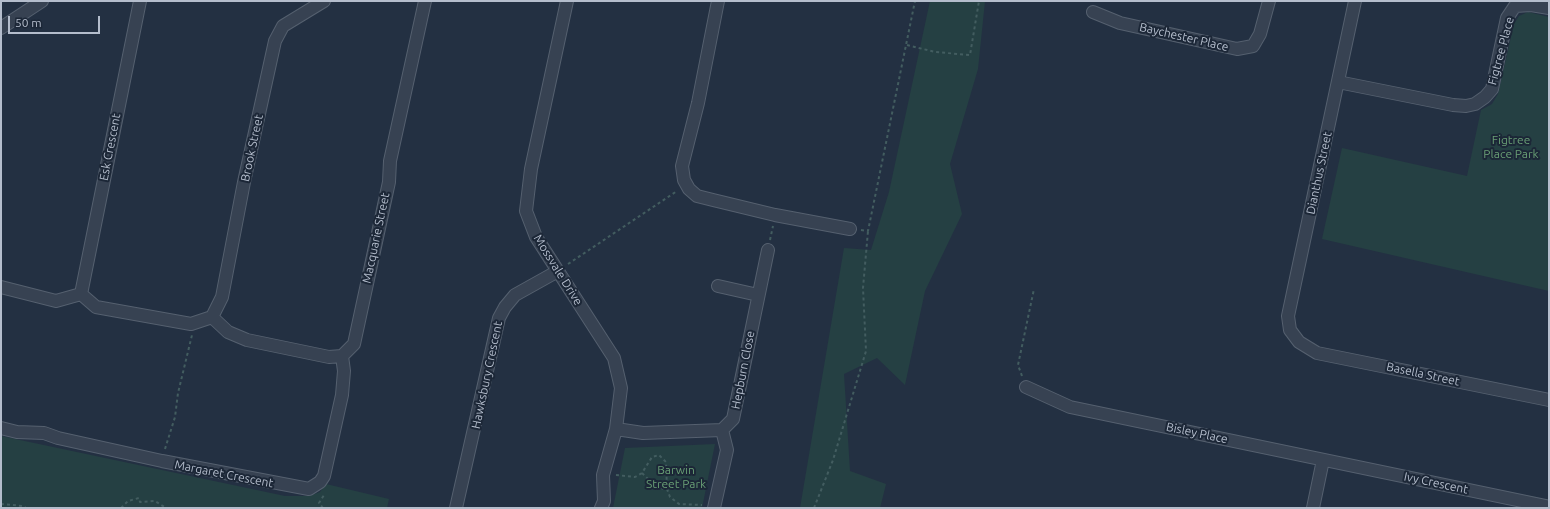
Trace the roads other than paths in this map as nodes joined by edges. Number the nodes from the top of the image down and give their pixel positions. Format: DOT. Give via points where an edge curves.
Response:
graph roads {
  1 [pos="42,1"];
  2 [pos="140,1"];
  3 [pos="324,1"];
  4 [pos="425,1"];
  5 [pos="567,1"];
  6 [pos="718,1"];
  7 [pos="1269,1"];
  8 [pos="1355,1"];
  9 [pos="1549,8"];
  10 [pos="1092,12"];
  11 [pos="1,28"];
  12 [pos="1338,82"];
  13 [pos="850,229"];
  14 [pos="768,250"];
  15 [pos="558,271"];
  16 [pos="718,286"];
  17 [pos="1,287"];
  18 [pos="81,294"];
  19 [pos="758,295"];
  20 [pos="212,317"];
  21 [pos="1299,342"];
  22 [pos="342,356"];
  23 [pos="1026,387"];
  24 [pos="1549,400"];
  25 [pos="1,428"];
  26 [pos="616,429"];
  27 [pos="722,430"];
  28 [pos="1323,460"];
  29 [pos="715,506"];
  30 [pos="456,508"];
  31 [pos="601,508"];
  32 [pos="1313,508"];
  33 [pos="1549,508"];
  1 -- 11 [label="street"];
  2 -- 18 [label="street, Esk Crescent"];
  3 -- 20 [label="street, Brook Street" via="283,26 276,41 244,182 222,297"];
  4 -- 22 [label="street, Macquarie Street" via="354,344"];
  5 -- 15 [label="street, Mossvale Drive" via="531,170 526,211 536,237"];
  6 -- 13 [label="street" via="698,103 682,166 684,180 689,189 697,196 775,215"];
  7 -- 10 [label="street, Baychester Place" via="1260,34 1253,46 1237,49 1120,23"];
  8 -- 12 [label="street, Dianthus Street"];
  9 -- 12 [label="street, Figtree Place" via="1515,6 1507,18 1492,89 1475,104 1453,105"];
  12 -- 21 [label="street, Dianthus Street" via="1288,316 1290,330"];
  14 -- 19 [label="street, Hepburn Close"];
  15 -- 26 [label="street, Mossvale Drive" via="614,358 621,388"];
  15 -- 30 [label="street, Hawksbury Crescent" via="514,295 499,318"];
  16 -- 19 [label="street"];
  17 -- 18 [label="street" via="56,300"];
  18 -- 20 [label="street" via="96,307 191,324"];
  19 -- 27 [label="street, Hepburn Close" via="733,419"];
  20 -- 22 [label="street" via="228,332 247,340 329,356"];
  21 -- 24 [label="street, Basella Street" via="1317,352"];
  22 -- 25 [label="street, Margaret Crescent" via="342,395 324,476 309,489 162,462 44,433 17,432"];
  23 -- 28 [label="street, Bisley Place" via="1070,407"];
  26 -- 27 [label="street" via="643,433"];
  26 -- 31 [label="street, Mossvale Drive" via="603,475 604,501"];
  27 -- 29 [label="street" via="727,450"];
  28 -- 32 [label="street"];
  28 -- 33 [label="street, Ivy Crescent"];
}
